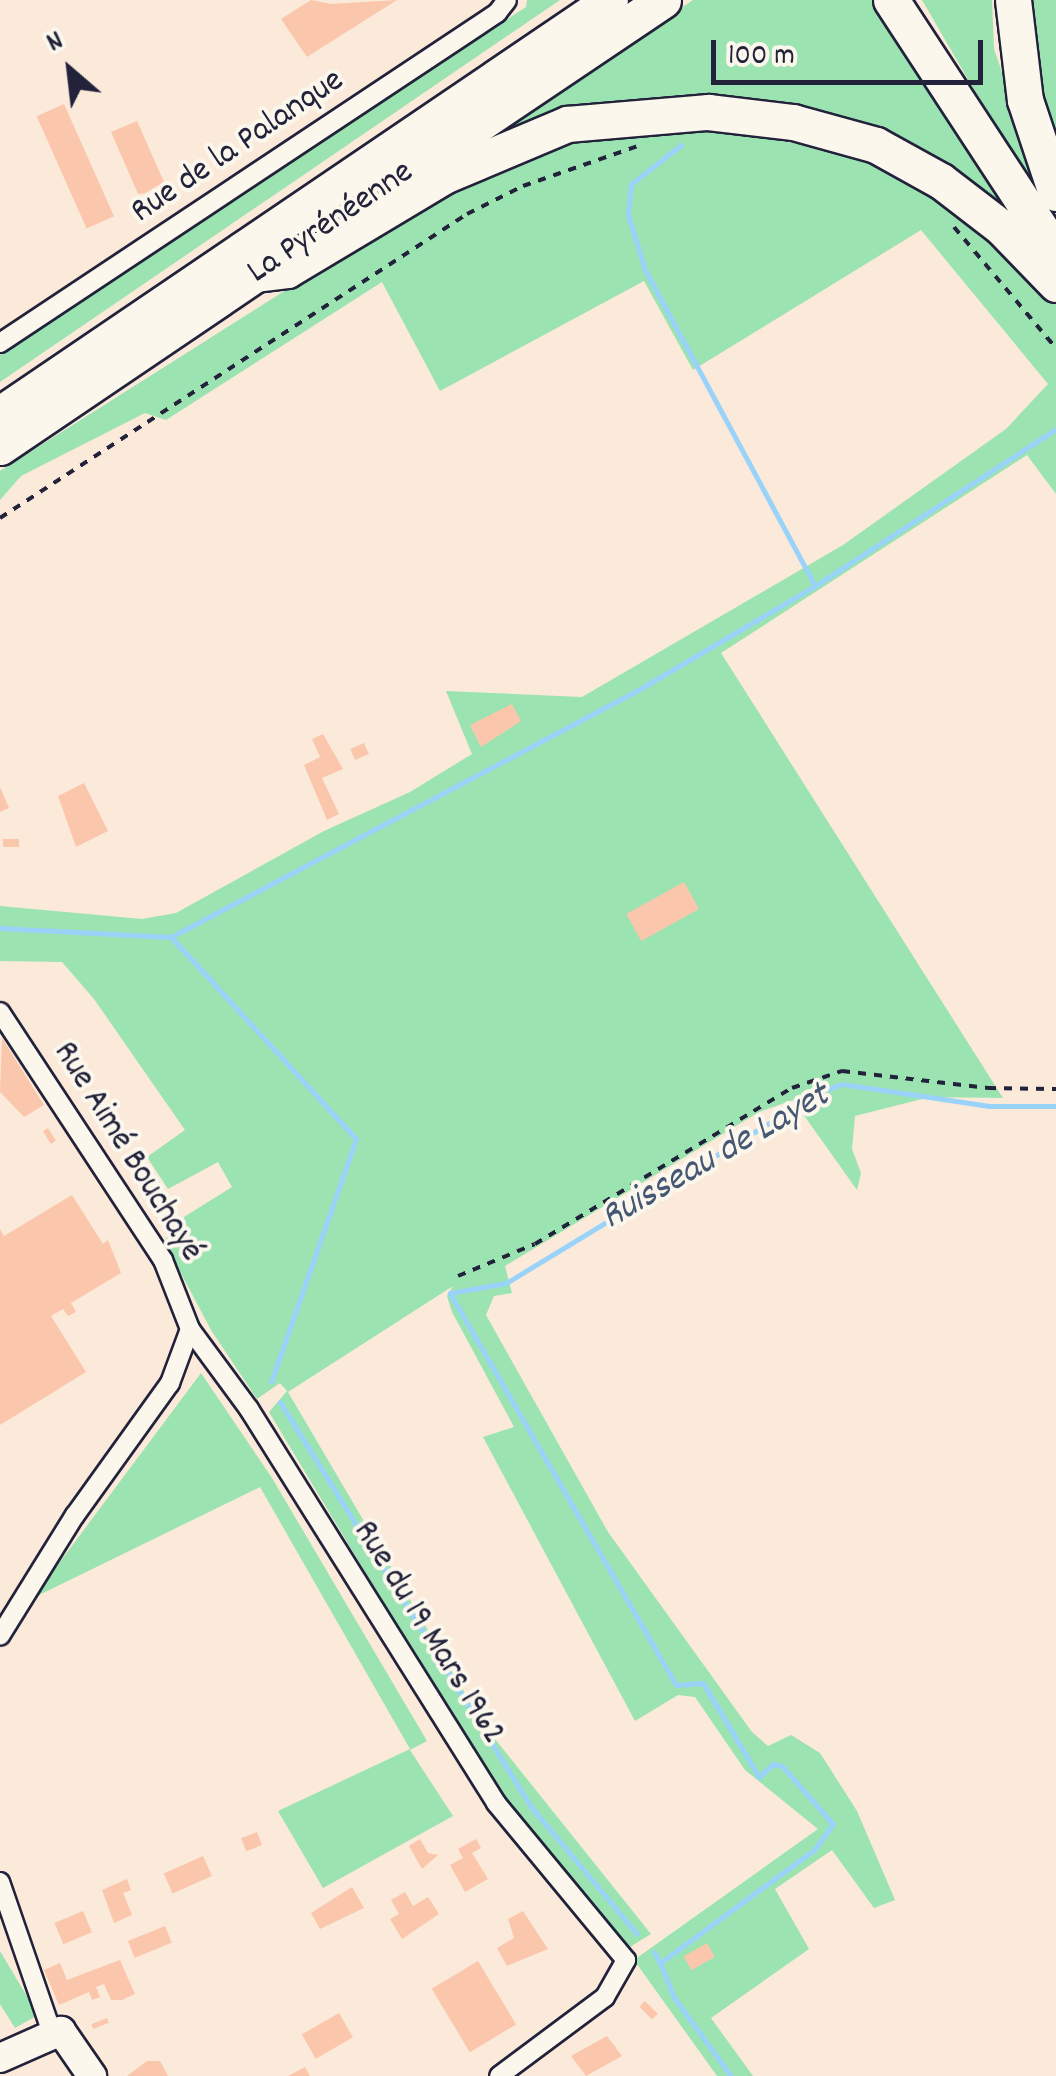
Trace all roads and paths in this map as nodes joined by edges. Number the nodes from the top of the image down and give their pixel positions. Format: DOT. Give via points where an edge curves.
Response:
graph roads {
  1 [pos="508,0"];
  2 [pos="610,0"];
  3 [pos="663,0"];
  4 [pos="892,0"];
  5 [pos="1013,0"];
  6 [pos="653,142"];
  7 [pos="1056,194"];
  8 [pos="945,218"];
  9 [pos="1056,252"];
  10 [pos="256,274"];
  11 [pos="1056,284"];
  12 [pos="0,343"];
  13 [pos="1056,348"];
  14 [pos="0,414"];
  15 [pos="0,446"];
  16 [pos="0,518"];
  17 [pos="0,1012"];
  18 [pos="1056,1089"];
  19 [pos="458,1276"];
  20 [pos="190,1329"];
  21 [pos="0,1636"];
  22 [pos="0,1882"];
  23 [pos="51,2030"];
  24 [pos="8,2062"];
  25 [pos="92,2076"];
  26 [pos="499,2076"];
  1 -- 12 [label="street, Rue de la Palanque" via="498,13"];
  2 -- 14 [label="highway, La Pyrénéenne"];
  3 -- 10 [label="highway, La Pyrénéenne"];
  4 -- 9 [label="highway"];
  5 -- 7 [label="highway" via="1025,100"];
  6 -- 16 [label="path" via="522,186 467,214"];
  8 -- 13 [label="path"];
  10 -- 11 [label="highway" via="286,270 444,176 567,124 708,112 793,122 876,145 941,181 1002,228"];
  10 -- 15 [label="highway, La Pyrénéenne"];
  17 -- 20 [label="street, Rue Aimé Bouchayé" via="163,1260"];
  18 -- 19 [label="path" via="842,1071 792,1088 535,1244"];
  20 -- 21 [label="street" via="170,1382 75,1514"];
  20 -- 26 [label="street, Rue du 19 Mars 1962" via="250,1409 496,1803 626,1960 605,1998"];
  22 -- 23 [label="street"];
  23 -- 24 [label="street"];
  23 -- 25 [label="street" via="68,2034"];
}
